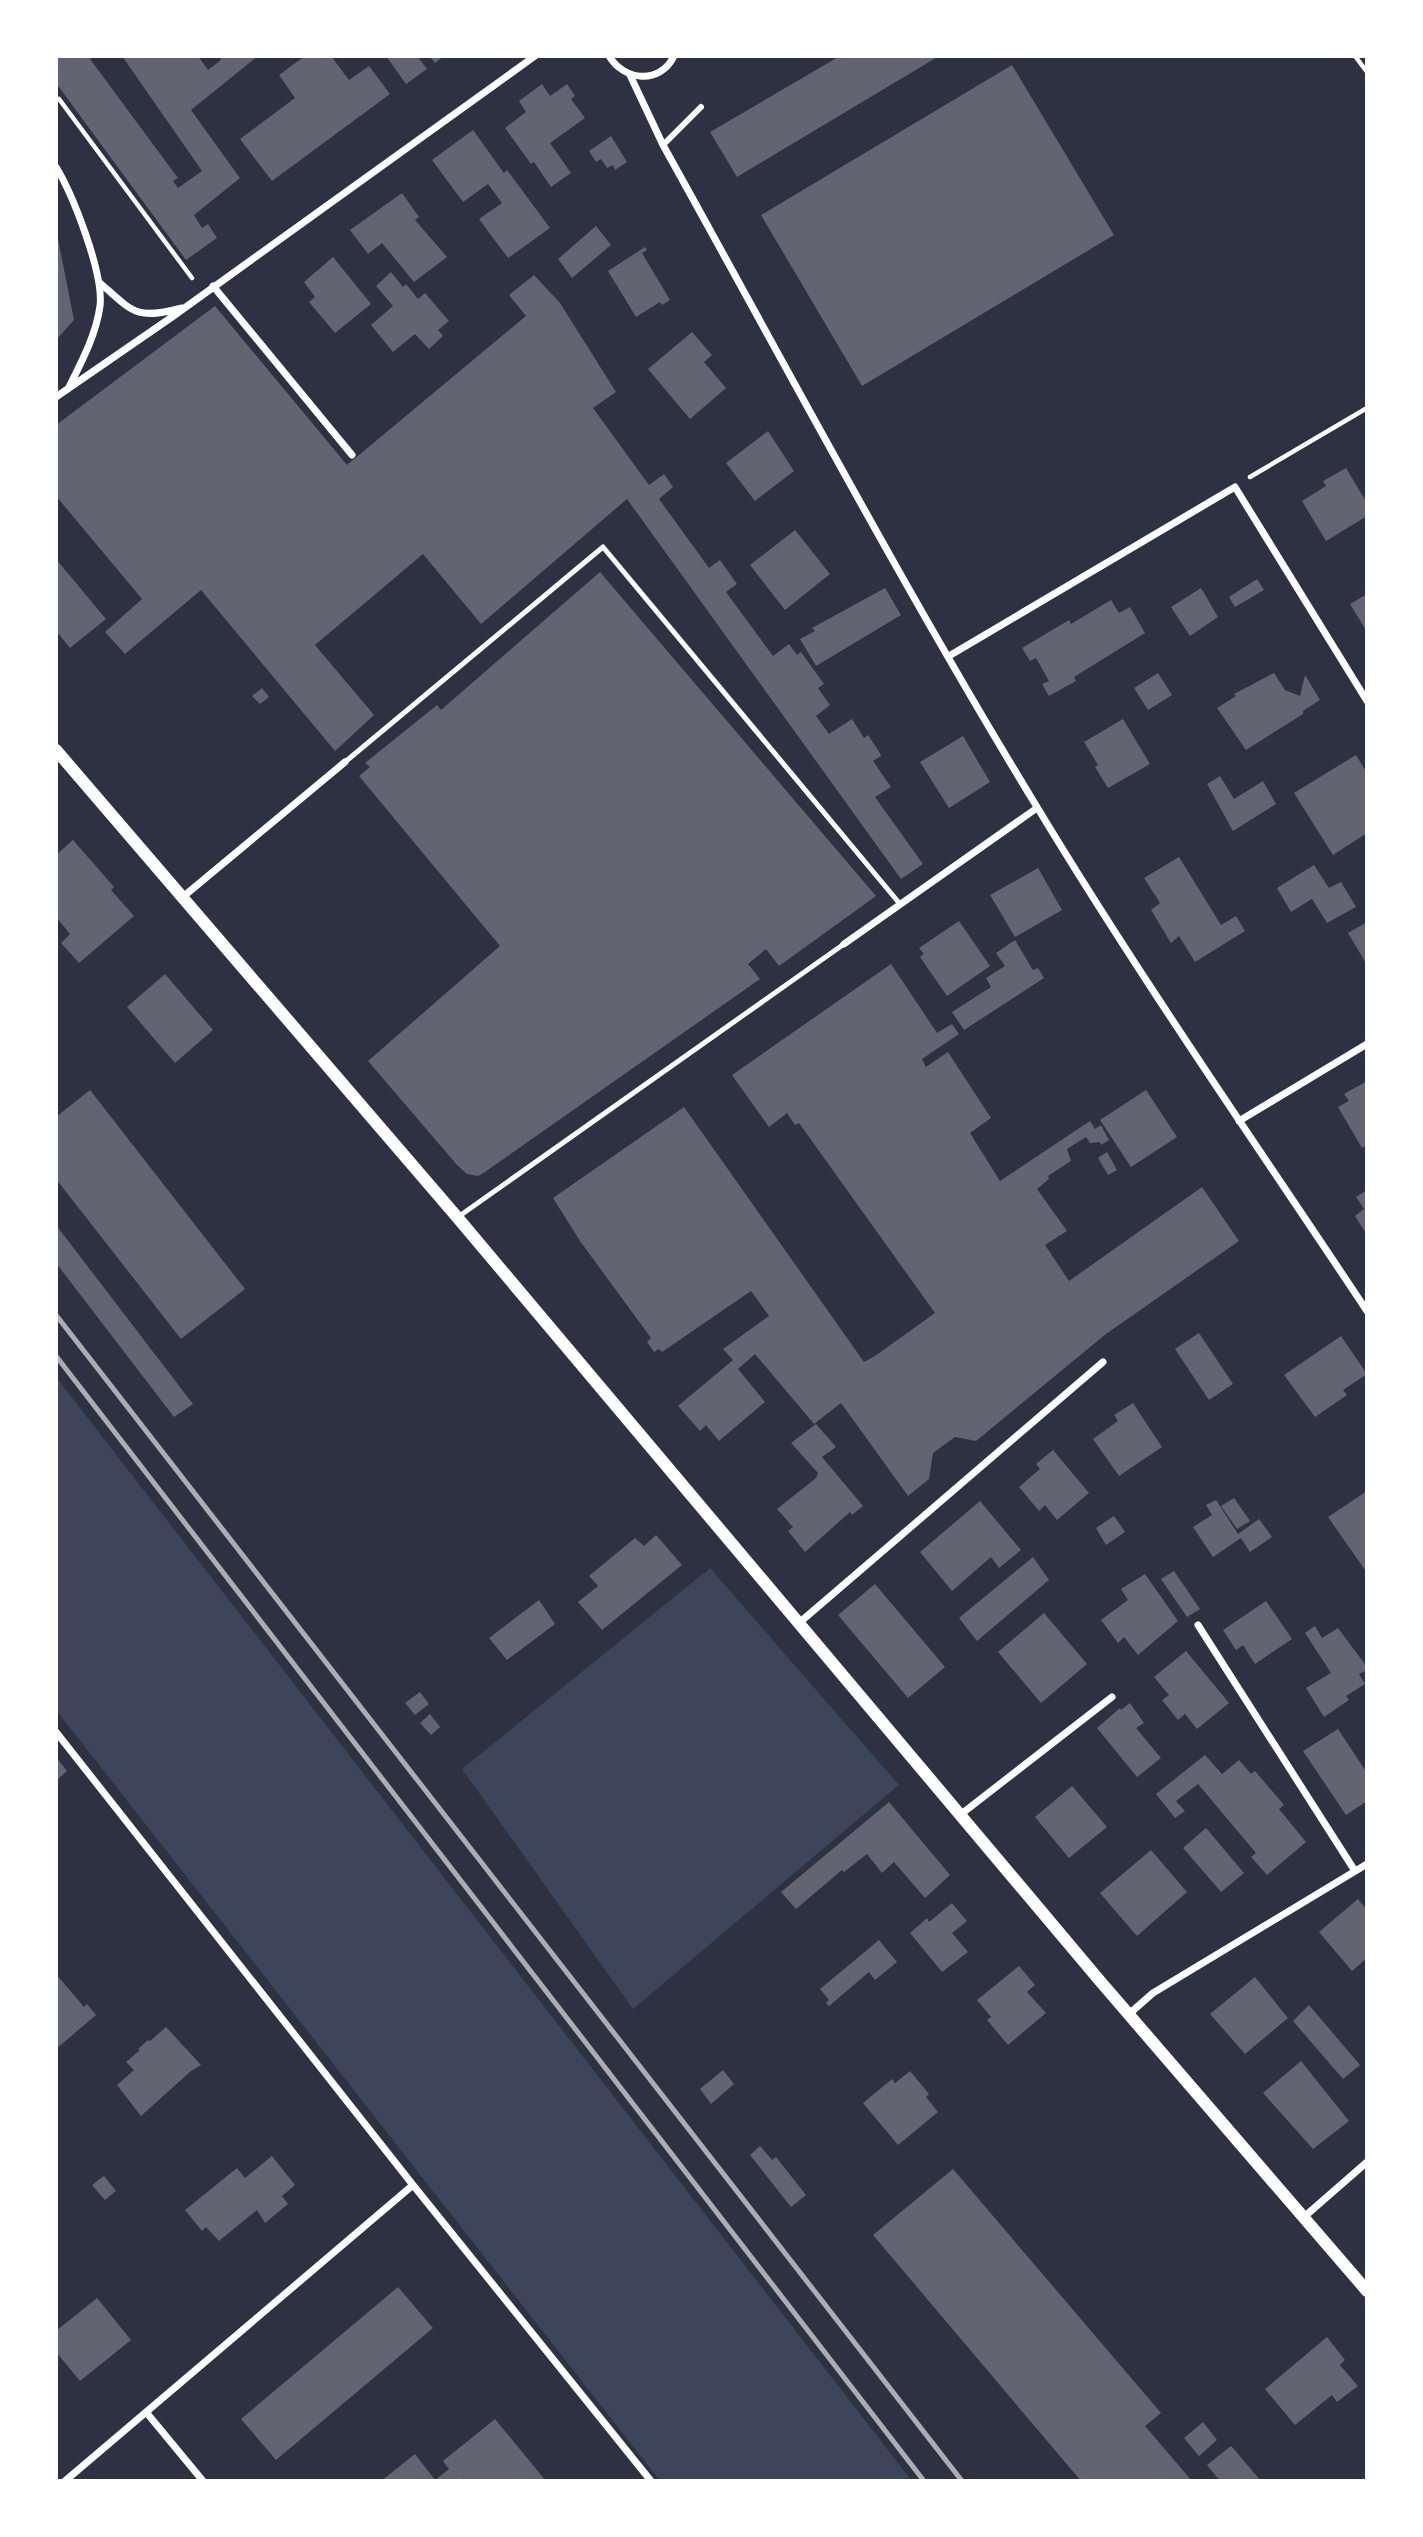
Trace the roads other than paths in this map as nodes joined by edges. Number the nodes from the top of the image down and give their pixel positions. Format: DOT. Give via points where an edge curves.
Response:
graph roads {
  1 [pos="534,56"];
  2 [pos="609,56"];
  3 [pos="674,56"];
  4 [pos="630,75"];
  5 [pos="701,107"];
  6 [pos="663,145"];
  7 [pos="56,167"];
  8 [pos="100,283"];
  9 [pos="213,286"];
  10 [pos="186,307"];
  11 [pos="69,388"];
  12 [pos="56,397"];
  13 [pos="352,454"];
  14 [pos="949,656"];
  15 [pos="1367,701"];
  16 [pos="56,751"];
  17 [pos="345,762"];
  18 [pos="1037,808"];
  19 [pos="184,897"];
  20 [pos="901,904"];
  21 [pos="844,944"];
  22 [pos="1367,1044"];
  23 [pos="1239,1121"];
  24 [pos="457,1217"];
  25 [pos="1367,1311"];
  26 [pos="1103,1363"];
  27 [pos="799,1623"];
  28 [pos="1198,1625"];
  29 [pos="1112,1697"];
  30 [pos="56,1732"];
  31 [pos="960,1815"];
  32 [pos="1367,1864"];
  33 [pos="1355,1871"];
  34 [pos="1129,2014"];
  35 [pos="1367,2162"];
  36 [pos="413,2185"];
  37 [pos="1304,2217"];
  38 [pos="1367,2291"];
  39 [pos="146,2412"];
  40 [pos="65,2481"];
  41 [pos="203,2481"];
  42 [pos="651,2481"];
  1 -- 9 [label="street"];
  2 -- 4 [label="street"];
  3 -- 4 [label="street" via="663,71"];
  4 -- 6 [label="street"];
  5 -- 6 [label="street"];
  6 -- 14 [label="street"];
  7 -- 8 [label="street" via="69,189"];
  8 -- 10 [label="street" via="144,315"];
  8 -- 11 [label="street" via="100,306 90,343"];
  9 -- 10 [label="street"];
  9 -- 13 [label="street"];
  10 -- 11 [label="street"];
  11 -- 12 [label="street"];
  14 -- 15 [label="street" via="1235,487"];
  14 -- 18 [label="street"];
  16 -- 19 [label="street"];
  17 -- 19 [label="street"];
  17 -- 20 [label="lane" via="603,547"];
  18 -- 20 [label="street"];
  18 -- 23 [label="street"];
  19 -- 24 [label="street"];
  20 -- 21 [label="street"];
  21 -- 24 [label="lane"];
  22 -- 23 [label="street"];
  23 -- 25 [label="street"];
  24 -- 27 [label="street"];
  26 -- 27 [label="street"];
  27 -- 31 [label="street"];
  28 -- 33 [label="street"];
  29 -- 31 [label="street"];
  30 -- 36 [label="street"];
  31 -- 34 [label="street"];
  32 -- 33 [label="street"];
  33 -- 34 [label="street" via="1153,1993"];
  34 -- 37 [label="street"];
  35 -- 37 [label="street"];
  36 -- 39 [label="street"];
  36 -- 42 [label="street"];
  37 -- 38 [label="street"];
  39 -- 40 [label="street"];
  39 -- 41 [label="street"];
}
